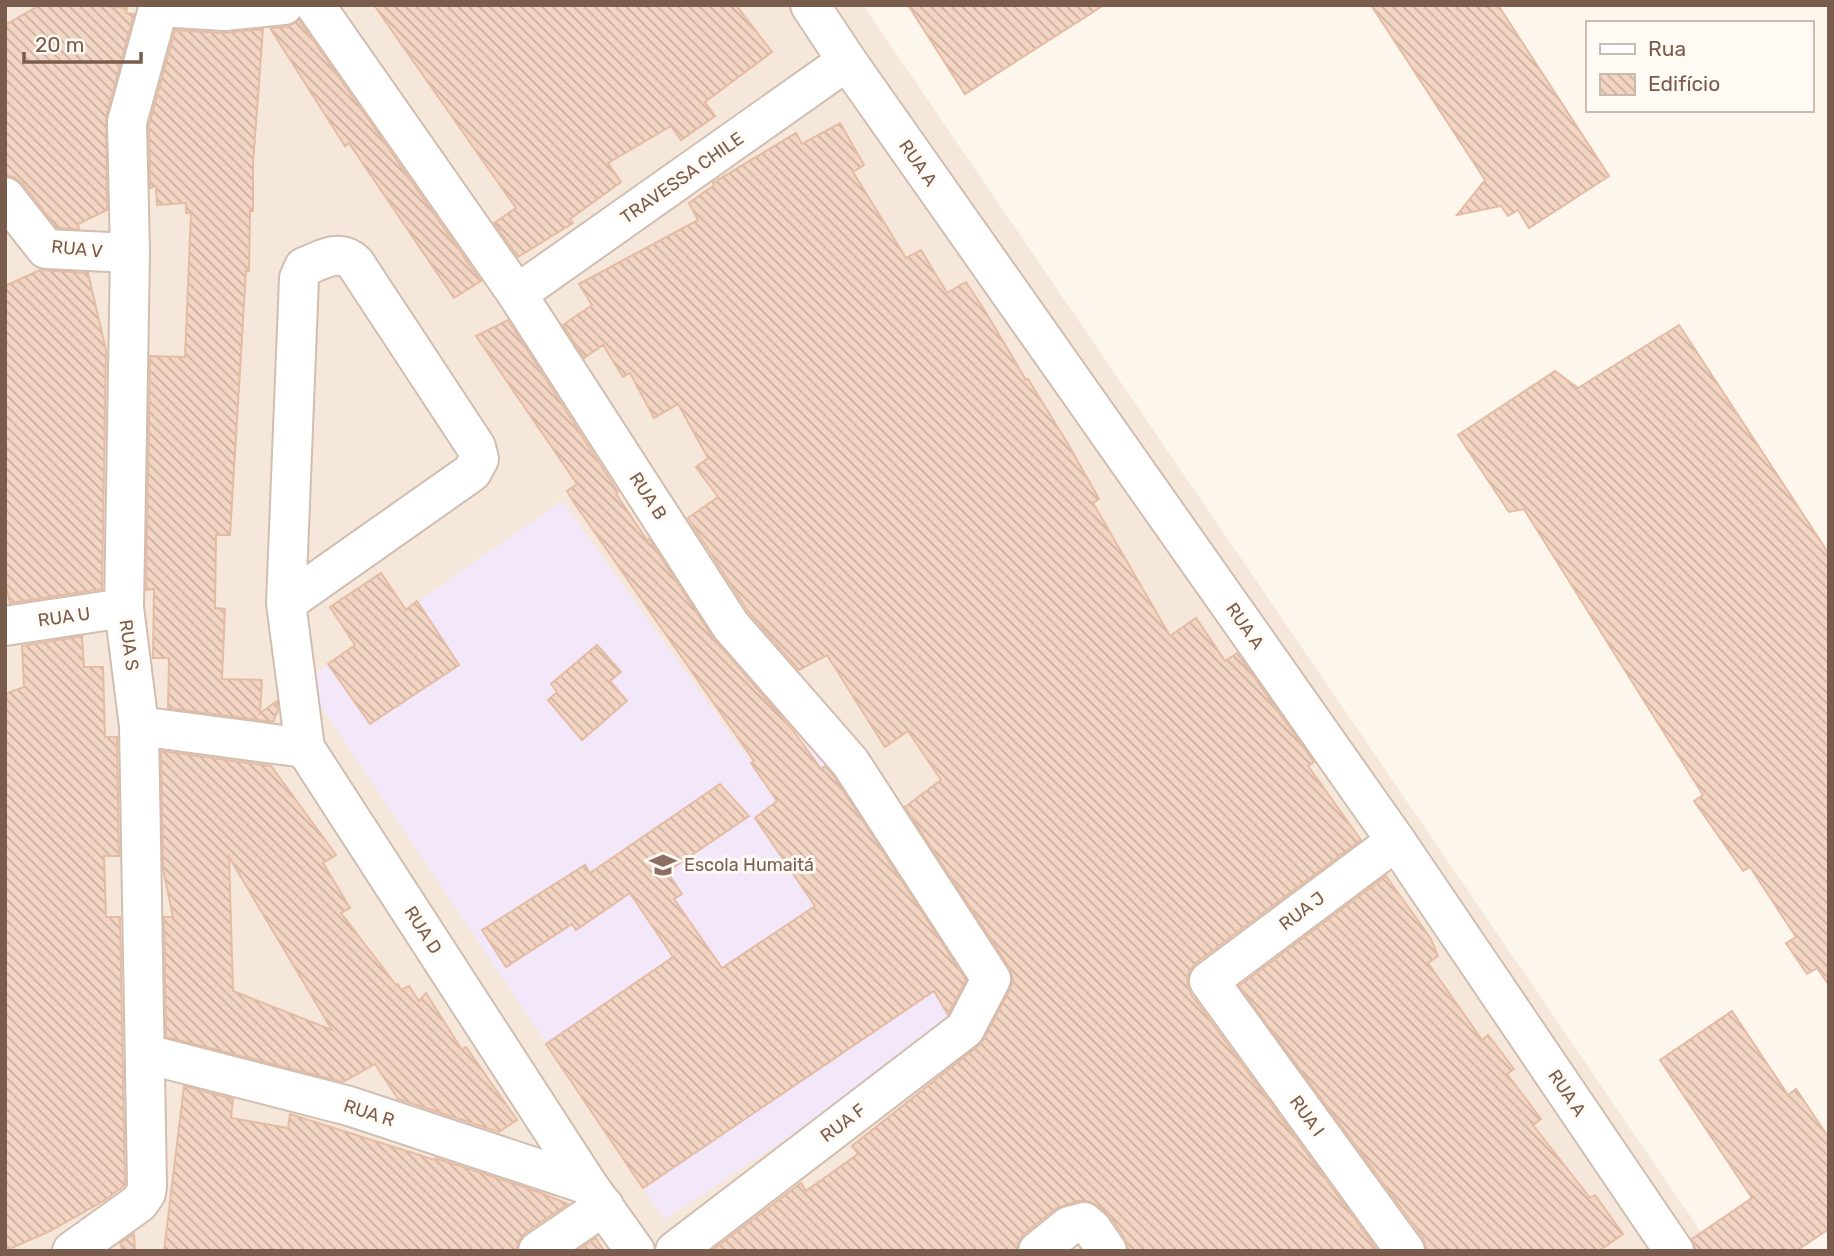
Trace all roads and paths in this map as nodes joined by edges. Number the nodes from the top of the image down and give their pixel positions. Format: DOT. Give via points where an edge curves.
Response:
graph roads {
  1 [pos="284,5"];
  2 [pos="315,5"];
  3 [pos="810,5"];
  4 [pos="159,6"];
  5 [pos="847,61"];
  6 [pos="5,197"];
  7 [pos="130,253"];
  8 [pos="517,294"];
  9 [pos="286,603"];
  10 [pos="124,608"];
  11 [pos="5,626"];
  12 [pos="139,726"];
  13 [pos="305,748"];
  14 [pos="1396,841"];
  15 [pos="991,979"];
  16 [pos="1209,981"];
  17 [pos="146,1055"];
  18 [pos="596,1196"];
  19 [pos="1100,1240"];
  20 [pos="72,1251"];
  21 [pos="538,1251"];
  22 [pos="635,1251"];
  23 [pos="675,1251"];
  24 [pos="1038,1251"];
  25 [pos="1405,1251"];
  26 [pos="1674,1251"];
  1 -- 4 [label="street" via="225,11"];
  2 -- 8 [label="street, RUA B"];
  3 -- 5 [label="street, RUA A"];
  4 -- 7 [label="street, RUA S" via="127,122"];
  5 -- 8 [label="street, TRAVESSA CHILE"];
  5 -- 14 [label="street, RUA A"];
  6 -- 7 [label="street, RUA V" via="46,249"];
  7 -- 10 [label="street, RUA S"];
  8 -- 15 [label="street, RUA B" via="731,626 850,762"];
  9 -- 9 [label="street" via="299,278 304,267 341,254 355,263 476,447 478,459 472,472"];
  9 -- 13 [label="street"];
  10 -- 11 [label="street, RUA U"];
  10 -- 12 [label="street, RUA S"];
  12 -- 13 [label="street"];
  12 -- 17 [label="street, RUA S"];
  13 -- 18 [label="street, RUA D"];
  14 -- 16 [label="street, RUA J"];
  14 -- 26 [label="street, RUA A"];
  15 -- 23 [label="street, RUA F" via="965,1029"];
  16 -- 25 [label="street, RUA I"];
  17 -- 18 [label="street, RUA R" via="349,1106"];
  17 -- 20 [label="street, RUA S" via="146,1193 139,1203"];
  18 -- 21 [label="street"];
  18 -- 22 [label="street, RUA D"];
  19 -- 24 [label="street" via="1084,1222 1077,1222"];
}
